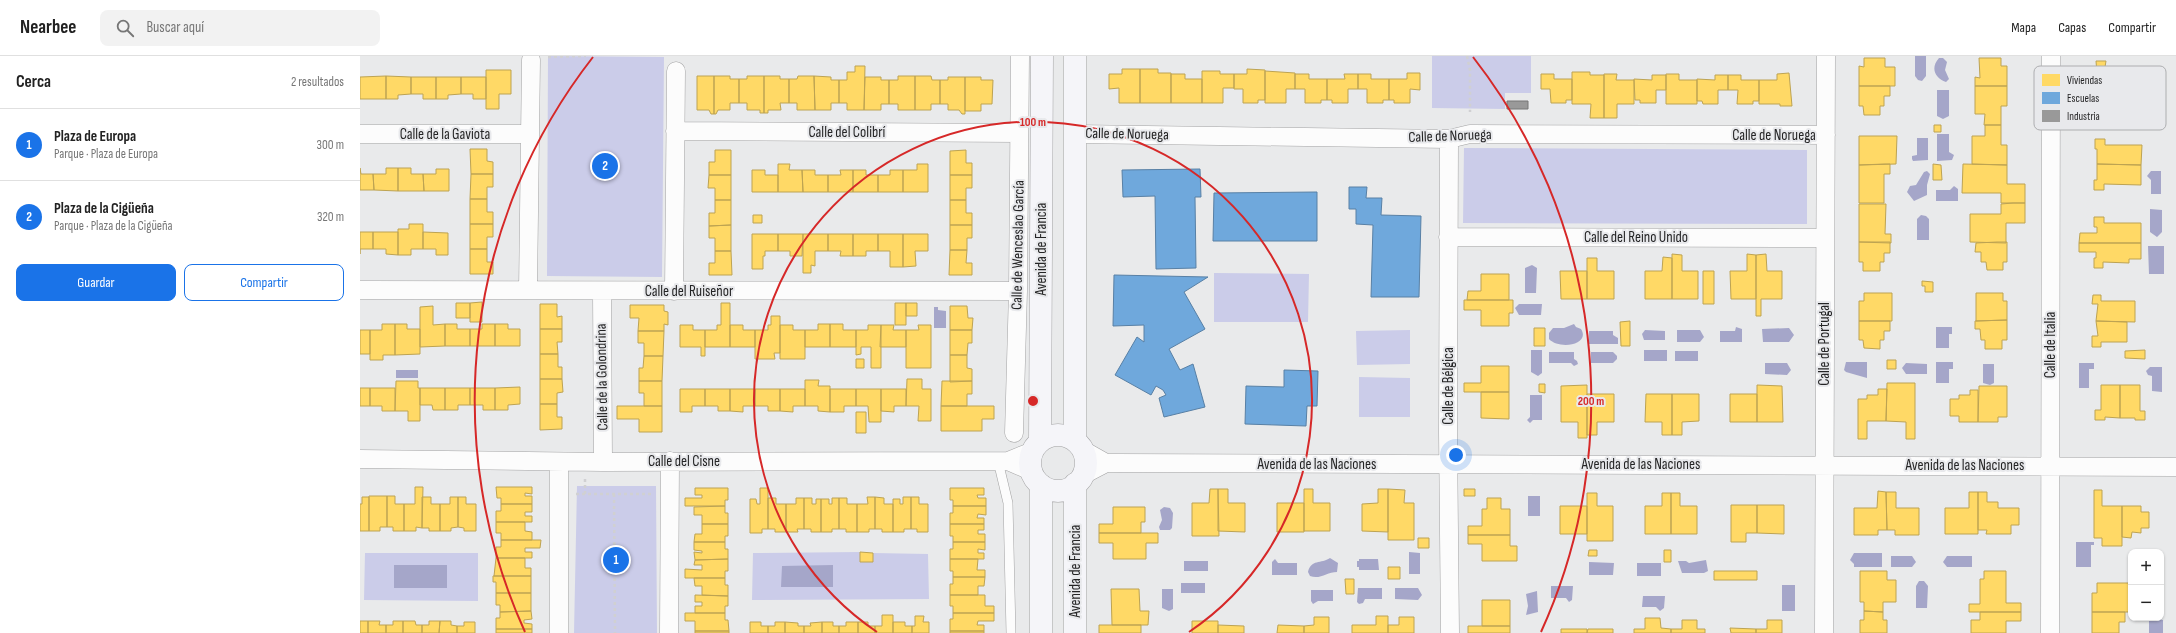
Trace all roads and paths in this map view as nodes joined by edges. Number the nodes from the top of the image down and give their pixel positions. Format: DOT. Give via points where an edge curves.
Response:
graph roads {
  1 [pos="586,56"];
  2 [pos="1020,56"];
  3 [pos="1042,56"];
  4 [pos="1075,56"];
  5 [pos="1468,56"];
  6 [pos="1826,56"];
  7 [pos="2051,56"];
  8 [pos="539,59"];
  9 [pos="2051,66"];
  10 [pos="676,71"];
  11 [pos="1470,112"];
  12 [pos="2051,130"];
  13 [pos="675,131"];
  14 [pos="1019,133"];
  15 [pos="360,134"];
  16 [pos="530,134"];
  17 [pos="1075,134"];
  18 [pos="1826,135"];
  19 [pos="1449,139"];
  20 [pos="1448,237"];
  21 [pos="1824,238"];
  22 [pos="360,290"];
  23 [pos="528,290"];
  24 [pos="674,291"];
  25 [pos="1018,291"];
  26 [pos="602,292"];
  27 [pos="1014,433"];
  28 [pos="1079,445"];
  29 [pos="360,459"];
  30 [pos="670,461"];
  31 [pos="1003,461"];
  32 [pos="559,462"];
  33 [pos="603,462"];
  34 [pos="1036,462"];
  35 [pos="1106,463"];
  36 [pos="1448,464"];
  37 [pos="1823,464"];
  38 [pos="2050,466"];
  39 [pos="2176,467"];
  40 [pos="1079,480"];
  41 [pos="560,494"];
  42 [pos="614,494"];
  43 [pos="669,494"];
  44 [pos="559,633"];
  45 [pos="615,633"];
  46 [pos="669,633"];
  47 [pos="1010,633"];
  48 [pos="1041,633"];
  49 [pos="1075,633"];
  50 [pos="1450,633"];
  51 [pos="1824,633"];
  52 [pos="2050,633"];
  1 -- 8 [label="path"];
  2 -- 14 [label="street, Calle de Wenceslao García"];
  3 -- 34 [label="street, Avenida de Francia"];
  4 -- 17 [label="street"];
  5 -- 11 [label="path"];
  6 -- 18 [label="street, Calle de Portugal"];
  7 -- 9 [label="street, Calle de Italia"];
  8 -- 16 [label="street"];
  10 -- 13 [label="street"];
  12 -- 38 [label="street, Calle de Italia"];
  13 -- 14 [label="street, Calle del Colibrí"];
  13 -- 24 [label="street"];
  14 -- 25 [label="street, Calle de Wenceslao García"];
  15 -- 16 [label="street, Calle de la Gaviota"];
  16 -- 23 [label="street"];
  17 -- 19 [label="street, Calle de Noruega"];
  17 -- 28 [label="street"];
  18 -- 19 [label="street, Calle de Noruega" via="1470,134"];
  18 -- 21 [label="street, Calle de Portugal"];
  19 -- 20 [label="street, Calle de Bélgica"];
  20 -- 21 [label="street, Calle del Reino Unido"];
  20 -- 36 [label="street, Calle de Bélgica"];
  21 -- 37 [label="street, Calle de Portugal"];
  22 -- 23 [label="street, Calle del Ruiseñor"];
  23 -- 26 [label="street, Calle del Ruiseñor"];
  24 -- 25 [label="street, Calle del Ruiseñor"];
  24 -- 26 [label="street, Calle del Ruiseñor"];
  25 -- 27 [label="street, Calle de Wenceslao García"];
  26 -- 33 [label="street, Calle de la Golondrina"];
  28 -- 34 [label="street" via="1064,435 1051,436"];
  28 -- 35 [label="street, Avenida de las Naciones"];
  28 -- 40 [label="street" via="1086,463"];
  29 -- 32 [label="street, Calle del Cisne"];
  30 -- 31 [label="street, Calle del Cisne"];
  30 -- 33 [label="street, Calle del Cisne"];
  30 -- 43 [label="street"];
  31 -- 34 [label="street, Calle del Cisne"];
  31 -- 47 [label="lane" via="1008,503"];
  32 -- 33 [label="street, Calle del Cisne"];
  32 -- 41 [label="street"];
  34 -- 40 [label="street" via="1053,490 1065,490"];
  34 -- 48 [label="street, Avenida de Francia"];
  35 -- 36 [label="street, Avenida de las Naciones"];
  35 -- 40 [label="street, Avenida de las Naciones"];
  36 -- 37 [label="street, Avenida de las Naciones"];
  36 -- 50 [label="street, Calle de Bélgica"];
  37 -- 38 [label="street, Avenida de las Naciones"];
  37 -- 51 [label="street, Calle de Portugal"];
  38 -- 39 [label="street, Avenida de las Naciones"];
  38 -- 52 [label="street, Calle de Italia"];
  40 -- 49 [label="street, Avenida de Francia"];
  41 -- 42 [label="path"];
  41 -- 44 [label="street"];
  42 -- 43 [label="path"];
  42 -- 45 [label="path"];
  43 -- 46 [label="street"];
}
